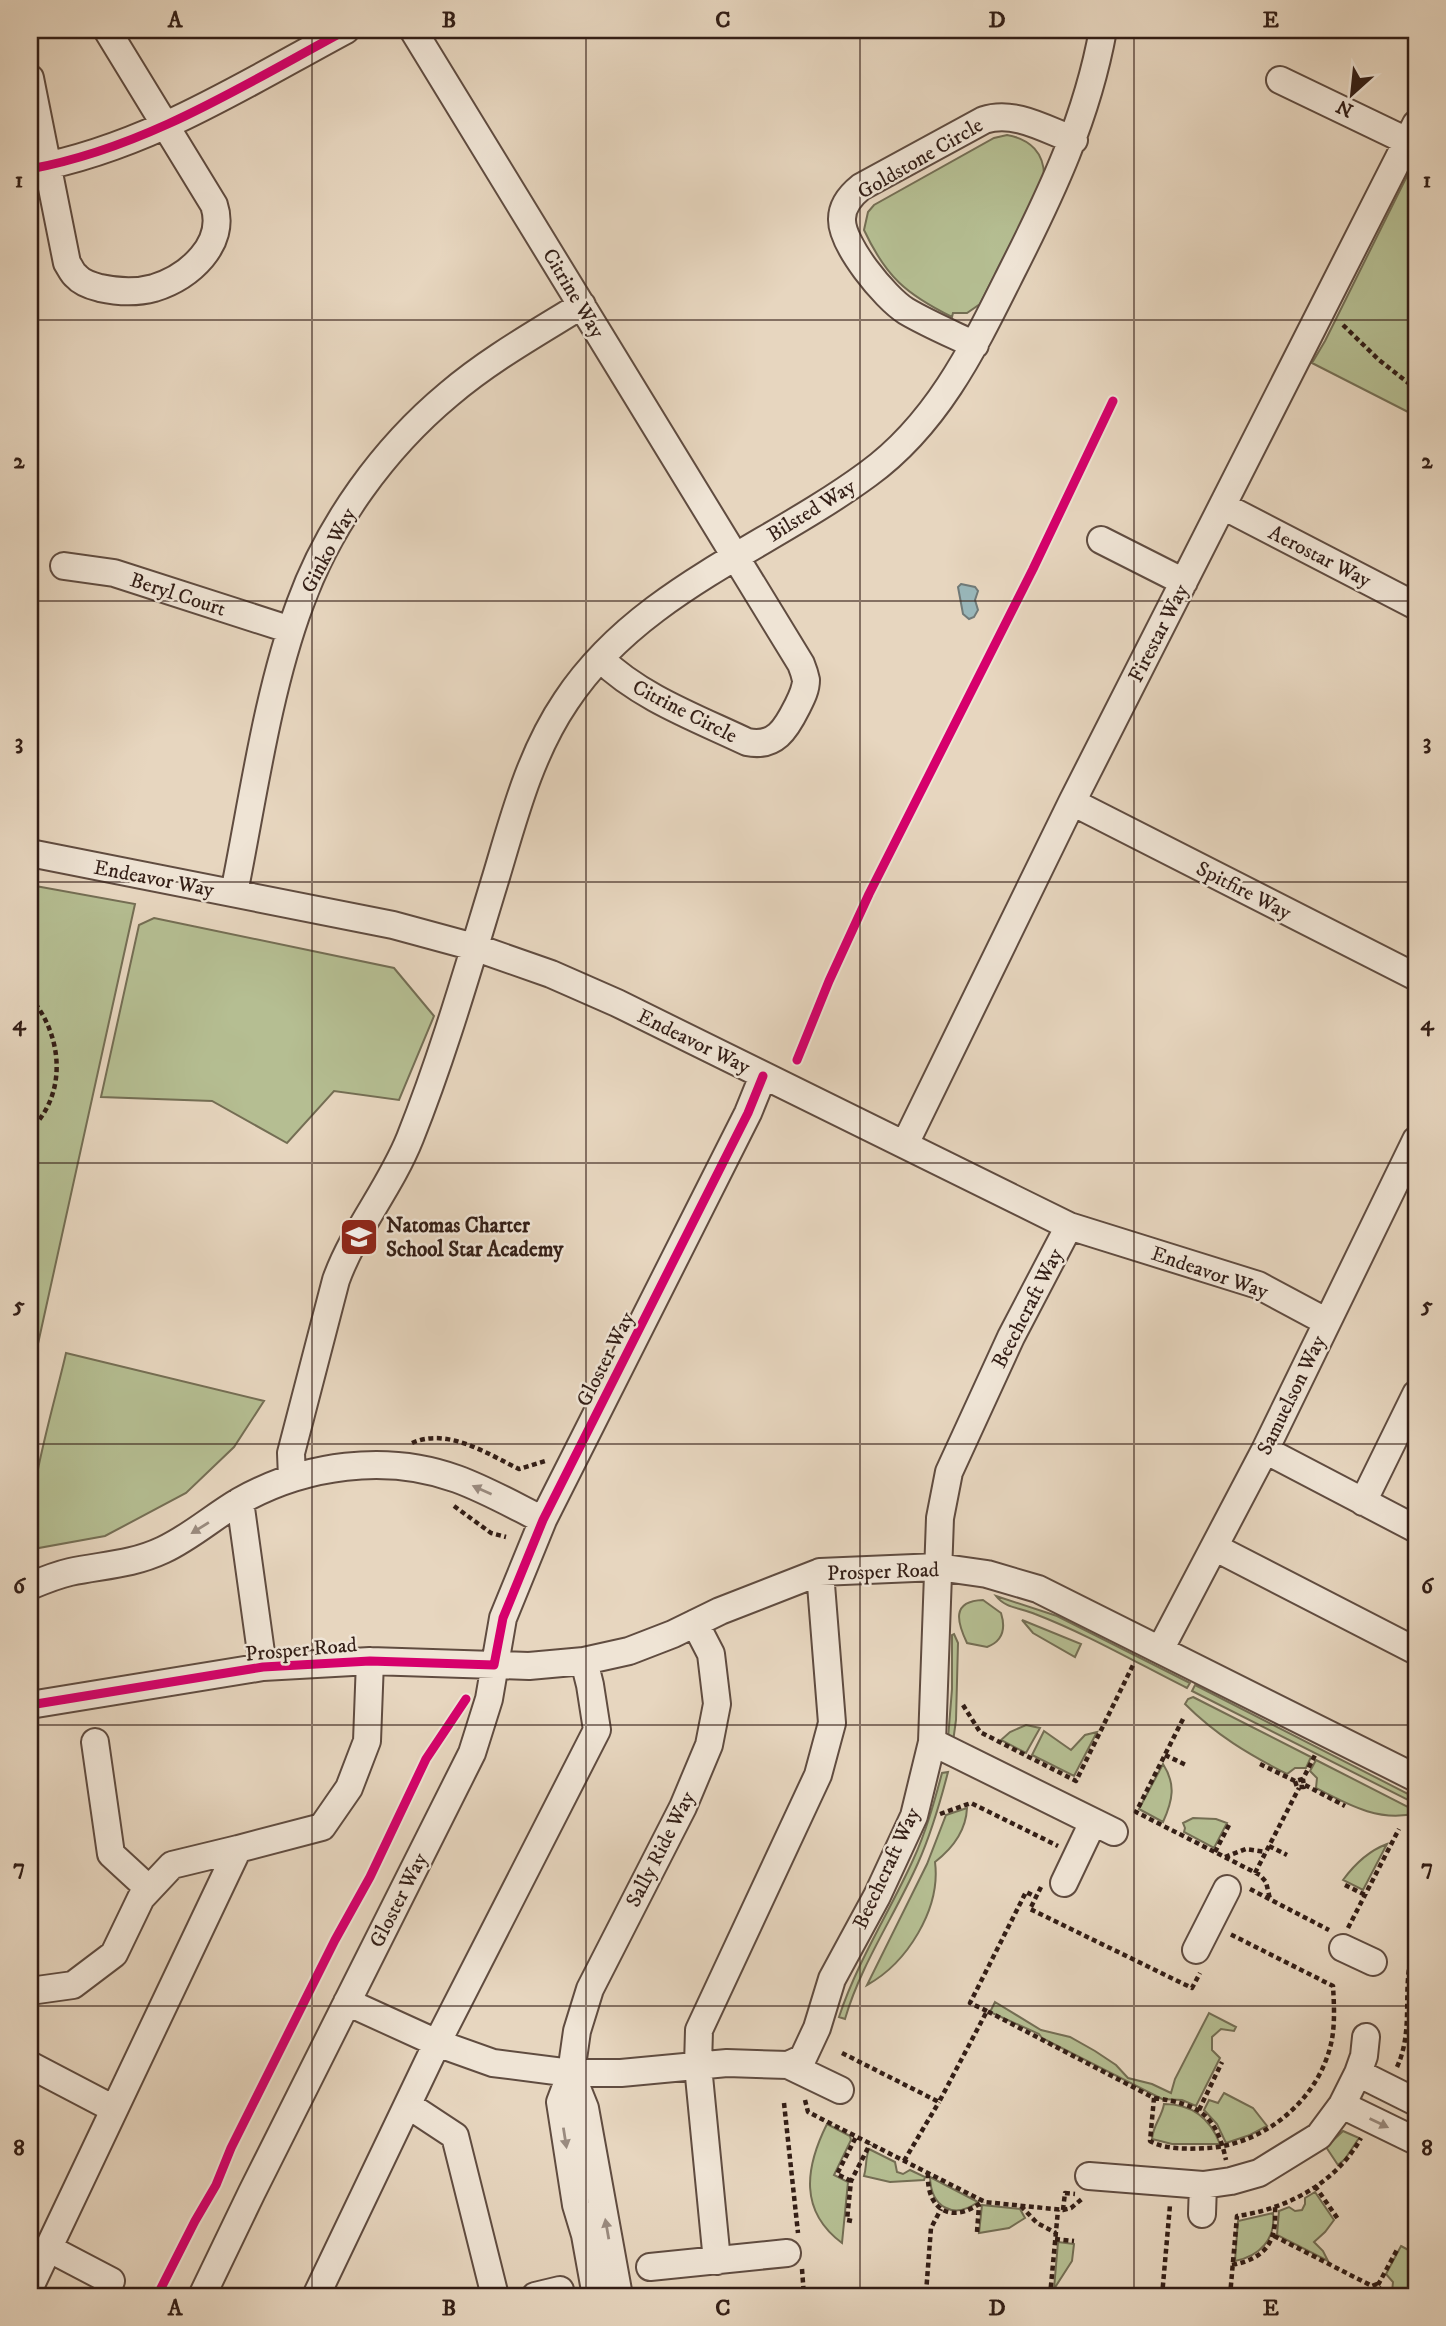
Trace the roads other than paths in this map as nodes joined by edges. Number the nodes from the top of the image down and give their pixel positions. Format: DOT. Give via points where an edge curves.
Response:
graph roads {
  1 [pos="107,30"];
  2 [pos="346,30"];
  3 [pos="413,30"];
  4 [pos="1103,30"];
  5 [pos="30,78"];
  6 [pos="1280,80"];
  7 [pos="164,125"];
  8 [pos="1412,133"];
  9 [pos="1074,140"];
  10 [pos="38,168"];
  11 [pos="582,305"];
  12 [pos="975,345"];
  13 [pos="1223,506"];
  14 [pos="1101,540"];
  15 [pos="736,557"];
  16 [pos="64,566"];
  17 [pos="1184,582"];
  18 [pos="1416,606"];
  19 [pos="291,630"];
  20 [pos="601,659"];
  21 [pos="1072,802"];
  22 [pos="30,853"];
  23 [pos="234,893"];
  24 [pos="474,947"];
  25 [pos="1416,977"];
  26 [pos="763,1076"];
  27 [pos="1416,1140"];
  28 [pos="905,1144"];
  29 [pos="1069,1226"];
  30 [pos="1326,1322"];
  31 [pos="1416,1394"];
  32 [pos="1265,1450"];
  33 [pos="292,1478"];
  34 [pos="240,1501"];
  35 [pos="1363,1502"];
  36 [pos="543,1520"];
  37 [pos="1416,1529"];
  38 [pos="1214,1547"];
  39 [pos="938,1567"];
  40 [pos="820,1572"];
  41 [pos="30,1586"];
  42 [pos="695,1623"];
  43 [pos="1160,1648"];
  44 [pos="1416,1651"];
  45 [pos="370,1661"];
  46 [pos="584,1661"];
  47 [pos="494,1665"];
  48 [pos="263,1667"];
  49 [pos="30,1705"];
  50 [pos="95,1742"];
  51 [pos="932,1742"];
  52 [pos="1416,1778"];
  53 [pos="238,1849"];
  54 [pos="1053,1884"];
  55 [pos="1240,1885"];
  56 [pos="149,1889"];
  57 [pos="1339,1938"];
  58 [pos="1200,1958"];
  59 [pos="1373,1962"];
  60 [pos="30,1991"];
  61 [pos="347,2002"];
  62 [pos="1366,2037"];
  63 [pos="437,2043"];
  64 [pos="30,2065"];
  65 [pos="788,2065"];
  66 [pos="698,2066"];
  67 [pos="571,2073"];
  68 [pos="1359,2073"];
  69 [pos="841,2090"];
  70 [pos="1416,2102"];
  71 [pos="408,2105"];
  72 [pos="1342,2105"];
  73 [pos="114,2109"];
  74 [pos="1416,2141"];
  75 [pos="1088,2176"];
  76 [pos="1203,2185"];
  77 [pos="1202,2214"];
  78 [pos="48,2248"];
  79 [pos="796,2254"];
  80 [pos="717,2261"];
  81 [pos="649,2267"];
  82 [pos="30,2287"];
  83 [pos="104,2296"];
  84 [pos="202,2296"];
  85 [pos="316,2296"];
  86 [pos="495,2296"];
  87 [pos="596,2296"];
  88 [pos="619,2296"];
  1 -- 7 [label="street"];
  2 -- 7 [label="street"];
  3 -- 11 [label="street, Citrine Way"];
  4 -- 9 [label="street, Bilsted Way"];
  5 -- 10 [label="street"];
  6 -- 8 [label="street"];
  7 -- 10 [label="street" via="111,148"];
  7 -- 10 [label="street" via="218,217 209,248 192,267 154,288 114,291 89,285 76,276 67,262"];
  8 -- 13 [label="street, Firestar Way"];
  9 -- 12 [label="street, Bilsted Way"];
  9 -- 12 [label="street, Goldstone Circle" via="1012,117 996,116 861,187 846,204 845,234 887,297"];
  11 -- 15 [label="street, Citrine Way"];
  11 -- 19 [label="street, Ginko Way" via="492,360 409,432 342,519"];
  12 -- 15 [label="street, Bilsted Way" via="934,410 887,458"];
  13 -- 17 [label="street, Firestar Way"];
  13 -- 18 [label="street, Aerostar Way"];
  14 -- 17 [label="street"];
  15 -- 20 [label="street, Bilsted Way" via="654,608"];
  15 -- 20 [label="street, Citrine Circle" via="806,679 788,727 778,737 747,742 640,689"];
  16 -- 19 [label="street, Beryl Court" via="114,573"];
  17 -- 21 [label="street, Firestar Way"];
  19 -- 23 [label="street, Ginko Way"];
  20 -- 24 [label="street, Bilsted Way" via="566,701 543,739"];
  21 -- 25 [label="street, Spitfire Way"];
  21 -- 28 [label="street, Firestar Way"];
  22 -- 23 [label="street, Endeavor Way"];
  23 -- 24 [label="street, Endeavor Way" via="393,925"];
  24 -- 26 [label="street, Endeavor Way" via="617,1003"];
  24 -- 33 [label="street, Bilsted Way" via="408,1142 336,1280 291,1453"];
  26 -- 28 [label="street, Endeavor Way"];
  26 -- 36 [label="street, Gloster Way"];
  27 -- 30 [label="street, Samuelson Way"];
  28 -- 29 [label="street, Endeavor Way"];
  29 -- 30 [label="street, Endeavor Way" via="1258,1285"];
  29 -- 39 [label="street, Beechcraft Way" via="1011,1336 949,1472 940,1518"];
  30 -- 32 [label="street, Samuelson Way"];
  31 -- 35 [label="street"];
  32 -- 35 [label="street"];
  32 -- 38 [label="street, Samuelson Way"];
  33 -- 34 [label="street"];
  36 -- 33 [label="street, one-way" via="455,1478 417,1468 368,1464"];
  34 -- 41 [label="street, one-way" via="162,1550 117,1566 70,1572"];
  34 -- 48 [label="street"];
  35 -- 37 [label="street"];
  36 -- 47 [label="street, Gloster Way" via="503,1618"];
  38 -- 43 [label="street, Samuelson Way"];
  38 -- 44 [label="street"];
  39 -- 40 [label="street, Prosper Road"];
  39 -- 43 [label="street, Prosper Road" via="987,1574 1038,1589"];
  39 -- 51 [label="street, Beechcraft Way"];
  40 -- 42 [label="street, Prosper Road"];
  40 -- 66 [label="street" via="832,1723 818,1775 699,2030"];
  42 -- 46 [label="street, Prosper Road" via="629,1651"];
  42 -- 67 [label="street, Sally Ride Way" via="711,1654 717,1704 709,1745 683,1807 590,1989"];
  43 -- 52 [label="street, Prosper Road"];
  45 -- 47 [label="street, Prosper Road"];
  45 -- 48 [label="street, Prosper Road"];
  45 -- 53 [label="street" via="367,1741 349,1788 322,1827"];
  46 -- 47 [label="street, Prosper Road"];
  46 -- 63 [label="street" via="597,1730"];
  47 -- 61 [label="street, Gloster Way" via="472,1753"];
  48 -- 49 [label="street, Prosper Road"];
  50 -- 56 [label="street" via="111,1854"];
  51 -- 54 [label="street" via="1103,1827"];
  51 -- 65 [label="street, Beechcraft Way" via="914,1816 832,1979 803,2057"];
  53 -- 56 [label="street" via="172,1865"];
  53 -- 73 [label="street"];
  55 -- 58 [label="street"];
  56 -- 60 [label="street" via="114,1954 73,1985"];
  57 -- 59 [label="street"];
  61 -- 63 [label="street"];
  61 -- 84 [label="street, Gloster Way"];
  62 -- 68 [label="street"];
  63 -- 67 [label="street" via="493,2063"];
  63 -- 71 [label="street"];
  64 -- 73 [label="street"];
  65 -- 66 [label="street"];
  65 -- 69 [label="street"];
  66 -- 67 [label="street"];
  66 -- 80 [label="street"];
  67 -- 87 [label="street, Sally Ride Way, one-way" via="560,2102"];
  88 -- 67 [label="street, Sally Ride Way, one-way" via="585,2108"];
  68 -- 70 [label="street"];
  68 -- 72 [label="street"];
  71 -- 85 [label="street"];
  71 -- 86 [label="street" via="455,2136"];
  72 -- 74 [label="street, one-way"];
  72 -- 76 [label="street" via="1319,2136 1259,2173"];
  73 -- 78 [label="street"];
  75 -- 76 [label="street"];
  76 -- 77 [label="street"];
  78 -- 82 [label="street"];
  78 -- 83 [label="street" via="111,2281"];
  79 -- 80 [label="street"];
  80 -- 81 [label="street"];
}
